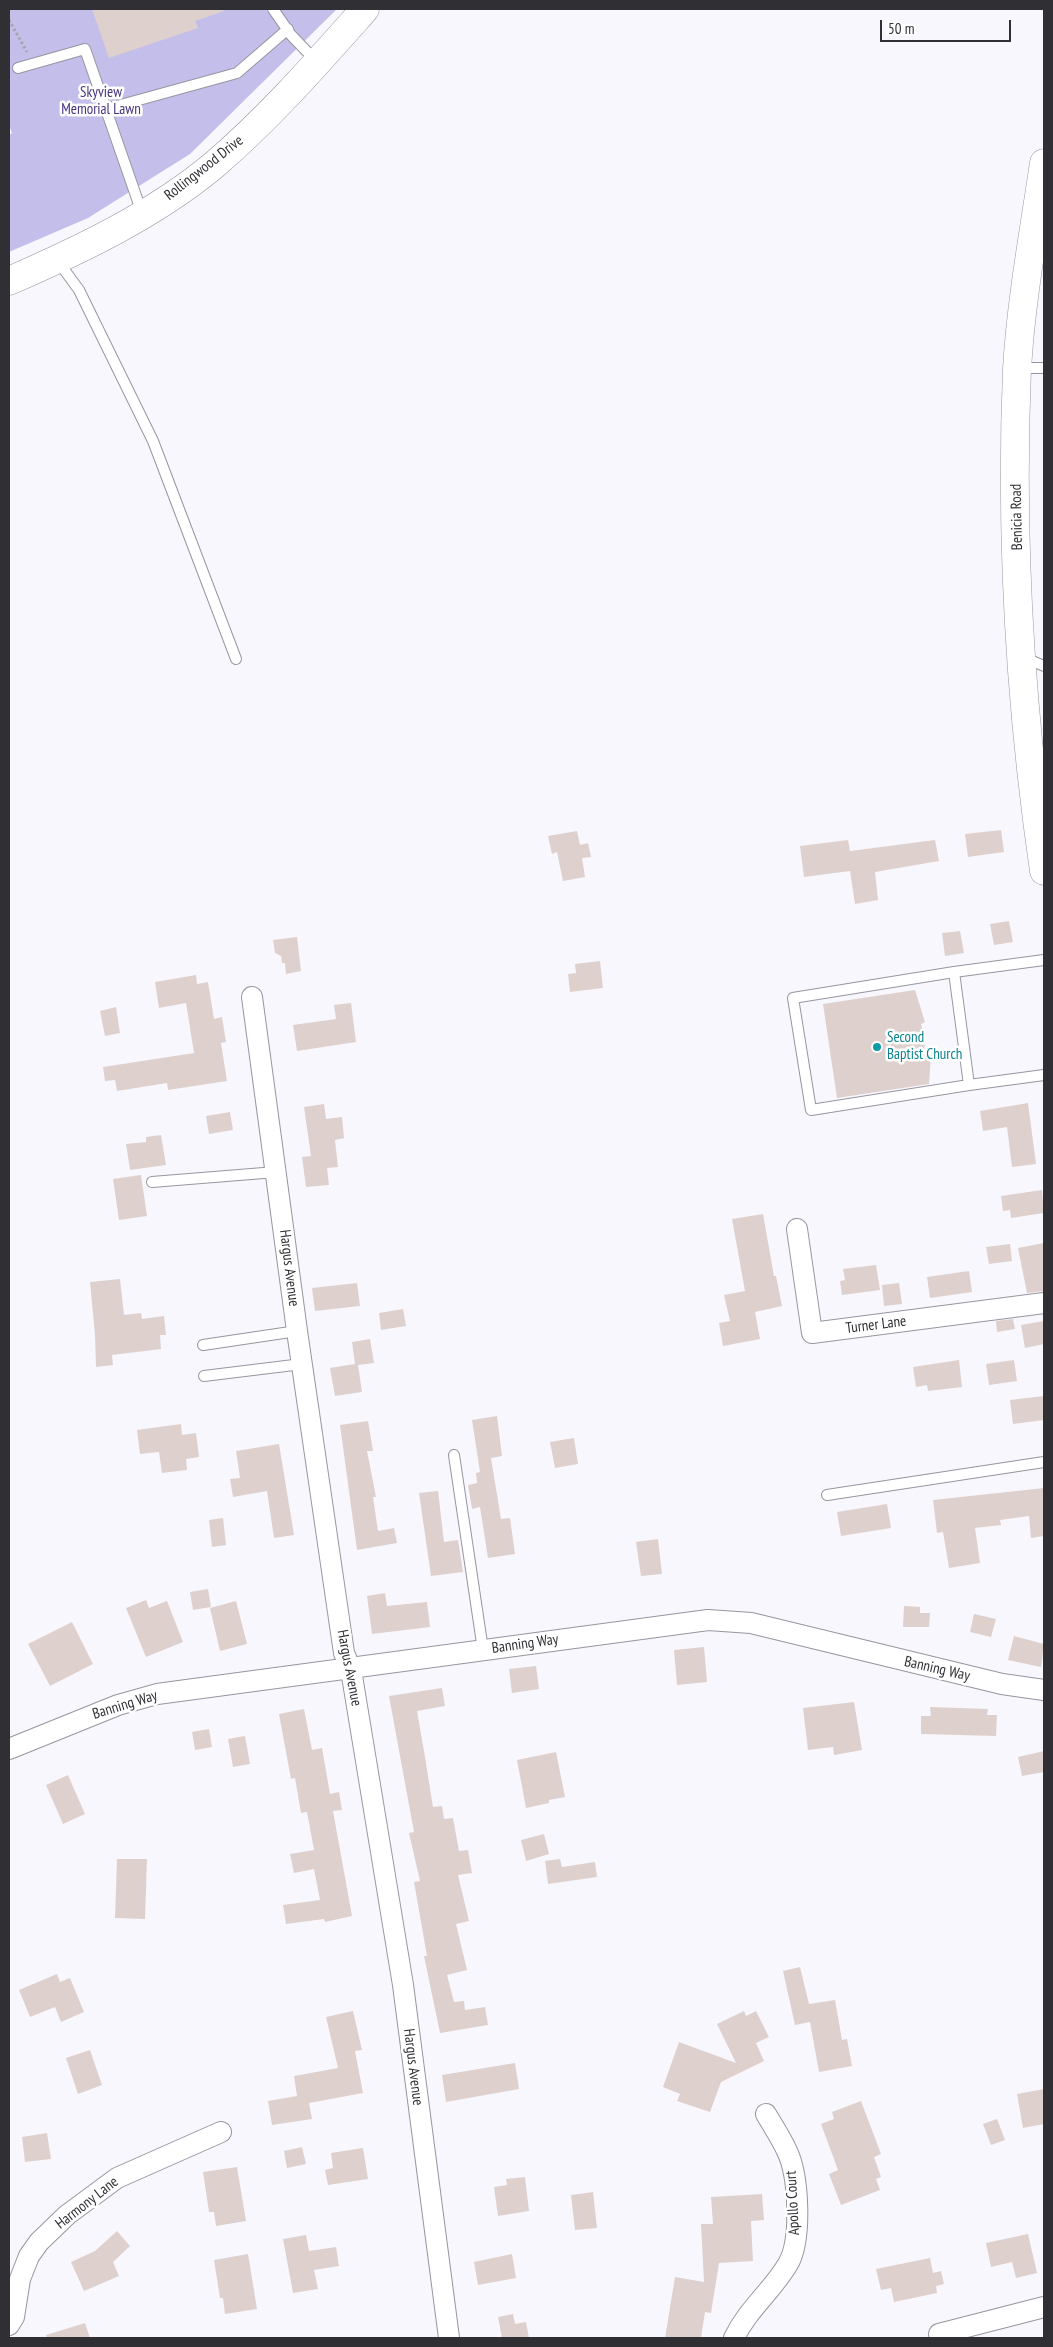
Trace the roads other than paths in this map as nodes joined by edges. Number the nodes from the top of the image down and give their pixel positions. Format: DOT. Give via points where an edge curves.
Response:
graph roads {
  1 [pos="273,9"];
  2 [pos="364,9"];
  3 [pos="288,29"];
  4 [pos="318,62"];
  5 [pos="18,68"];
  6 [pos="106,110"];
  7 [pos="1044,163"];
  8 [pos="143,214"];
  9 [pos="57,260"];
  10 [pos="9,281"];
  11 [pos="1018,368"];
  12 [pos="1044,368"];
  13 [pos="236,659"];
  14 [pos="1032,661"];
  15 [pos="1044,871"];
  16 [pos="1044,960"];
  17 [pos="954,972"];
  18 [pos="252,997"];
  19 [pos="1044,1075"];
  20 [pos="969,1085"];
  21 [pos="276,1172"];
  22 [pos="152,1182"];
  23 [pos="797,1229"];
  24 [pos="1044,1303"];
  25 [pos="297,1331"];
  26 [pos="203,1344"];
  27 [pos="302,1364"];
  28 [pos="204,1376"];
  29 [pos="454,1455"];
  30 [pos="1044,1462"];
  31 [pos="828,1495"];
  32 [pos="483,1650"];
  33 [pos="351,1670"];
  34 [pos="1044,1690"];
  35 [pos="9,1749"];
  36 [pos="766,2114"];
  37 [pos="221,2132"];
  38 [pos="1044,2307"];
  39 [pos="9,2325"];
  40 [pos="938,2334"];
  41 [pos="449,2338"];
  42 [pos="734,2338"];
  1 -- 3 [label="lane"];
  2 -- 4 [label="main road, Rollingwood Drive"];
  3 -- 4 [label="lane"];
  3 -- 6 [label="lane" via="237,73"];
  4 -- 8 [label="main road, Rollingwood Drive" via="259,125 212,166"];
  5 -- 6 [label="lane" via="86,50"];
  6 -- 8 [label="lane"];
  7 -- 11 [label="main road, Benicia Road" via="1030,252"];
  8 -- 9 [label="main road, Rollingwood Drive"];
  9 -- 10 [label="main road, Rollingwood Drive"];
  9 -- 13 [label="lane" via="79,290 154,441"];
  11 -- 12 [label="lane"];
  11 -- 14 [label="main road, Benicia Road" via="1016,523"];
  14 -- 15 [label="main road, Benicia Road"];
  16 -- 17 [label="lane"];
  17 -- 20 [label="lane"];
  17 -- 20 [label="lane" via="793,998 811,1110"];
  18 -- 21 [label="street, Hargus Avenue"];
  19 -- 20 [label="lane"];
  21 -- 22 [label="lane"];
  21 -- 25 [label="street, Hargus Avenue"];
  23 -- 24 [label="street, Turner Lane" via="812,1333"];
  25 -- 26 [label="lane"];
  25 -- 27 [label="street, Hargus Avenue"];
  27 -- 28 [label="lane"];
  27 -- 33 [label="street, Hargus Avenue" via="344,1653"];
  29 -- 32 [label="lane"];
  30 -- 31 [label="lane"];
  32 -- 33 [label="street, Banning Way"];
  32 -- 34 [label="street, Banning Way" via="708,1620 735,1621 1002,1684"];
  33 -- 35 [label="street, Banning Way" via="271,1678 137,1699"];
  33 -- 41 [label="street, Hargus Avenue" via="403,1985"];
  36 -- 42 [label="street, Apollo Court" via="788,2152 794,2172 796,2240 789,2262 744,2318"];
  37 -- 39 [label="street, Harmony Lane" via="117,2178 68,2215 29,2256 20,2279 14,2317"];
  38 -- 40 [label="street"];
}
